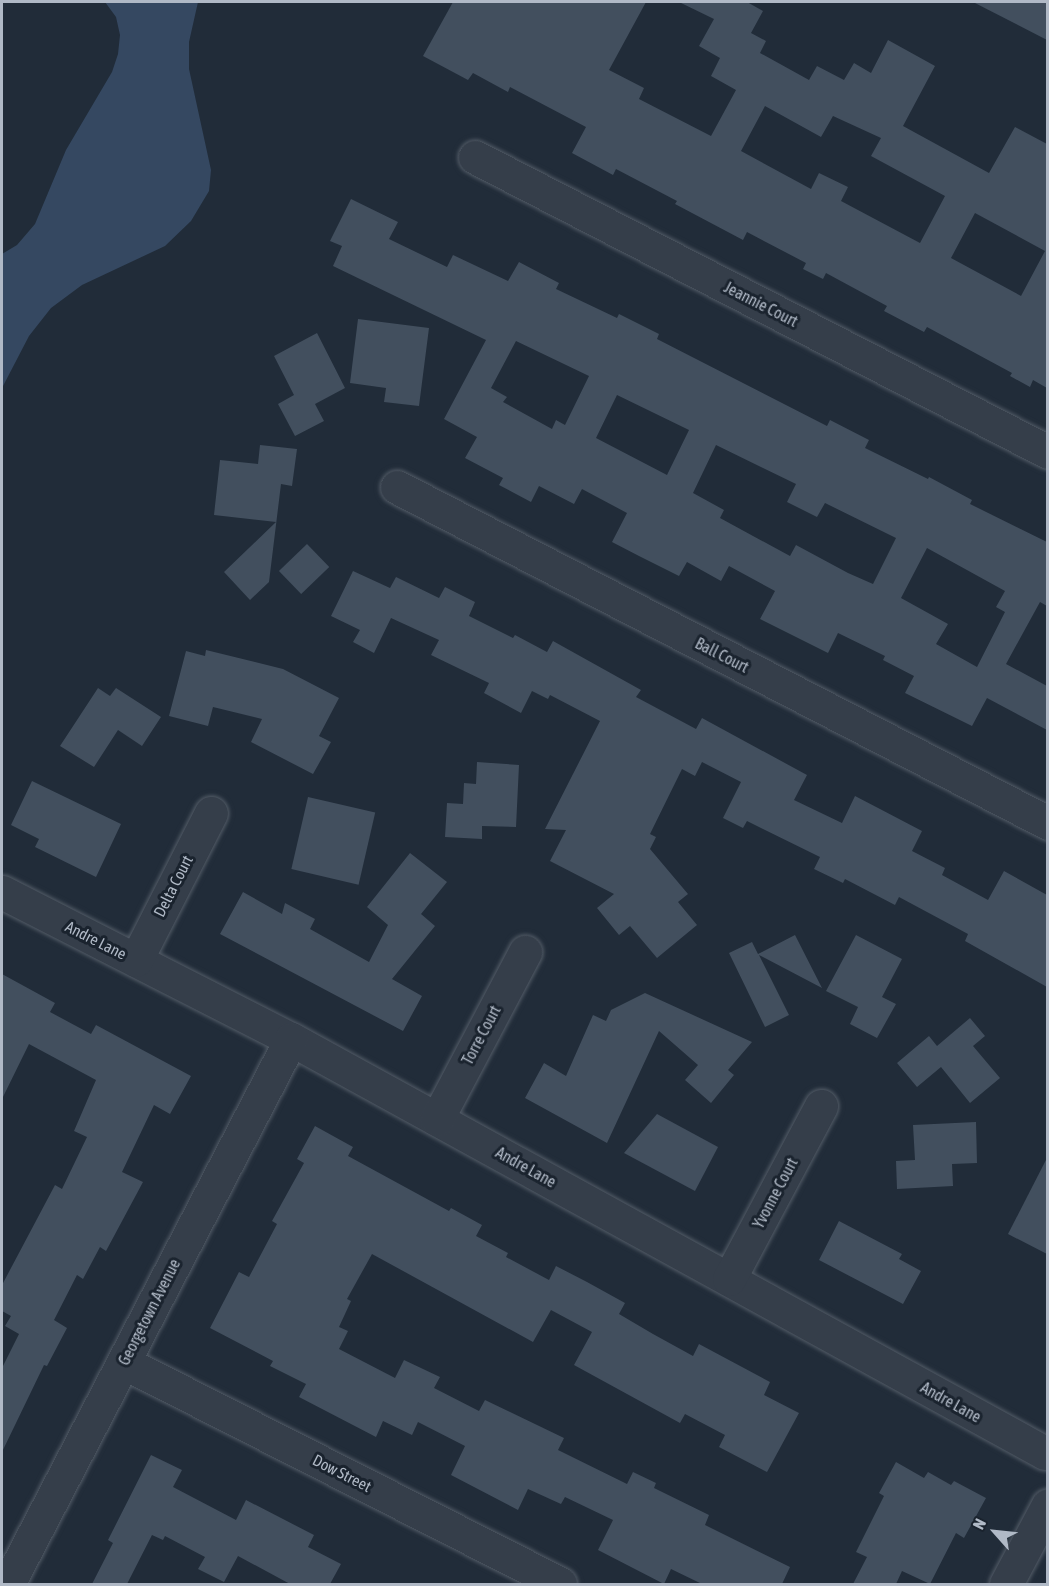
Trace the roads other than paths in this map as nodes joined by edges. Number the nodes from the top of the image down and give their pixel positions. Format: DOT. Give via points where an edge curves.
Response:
graph roads {
  1 [pos="475,157"];
  2 [pos="1047,452"];
  3 [pos="397,487"];
  4 [pos="211,813"];
  5 [pos="1047,823"];
  6 [pos="2,891"];
  7 [pos="525,952"];
  8 [pos="136,960"];
  9 [pos="291,1039"];
  10 [pos="821,1106"];
  11 [pos="436,1119"];
  12 [pos="729,1280"];
  13 [pos="123,1362"];
  14 [pos="1046,1462"];
  15 [pos="1047,1505"];
  16 [pos="8,1584"];
  17 [pos="560,1584"];
  18 [pos="1006,1584"];
  1 -- 2 [label="street, Jeannie Court"];
  3 -- 5 [label="street, Ball Court"];
  4 -- 8 [label="street, Delta Court"];
  6 -- 8 [label="street, Andre Lane"];
  7 -- 11 [label="street, Torre Court"];
  8 -- 9 [label="street, Andre Lane"];
  9 -- 11 [label="street, Andre Lane"];
  9 -- 13 [label="street, Georgetown Avenue"];
  10 -- 12 [label="street, Yvonne Court"];
  11 -- 12 [label="street, Andre Lane"];
  12 -- 14 [label="street, Andre Lane"];
  13 -- 16 [label="street, Georgetown Avenue"];
  13 -- 17 [label="street, Dow Street"];
  15 -- 18 [label="street"];
}
